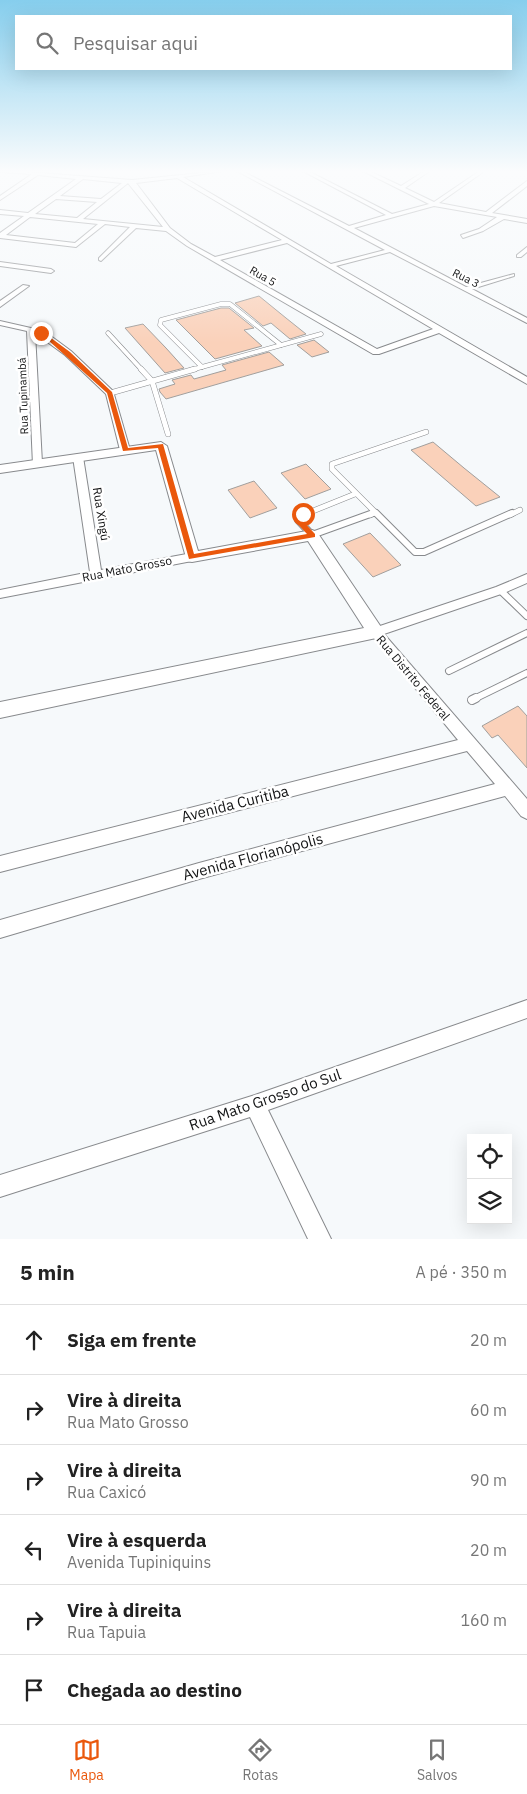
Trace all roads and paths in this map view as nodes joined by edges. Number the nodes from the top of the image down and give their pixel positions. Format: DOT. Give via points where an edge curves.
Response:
graph roads {
  1 [pos="12,228"];
  2 [pos="97,228"];
  3 [pos="133,228"];
  4 [pos="159,228"];
  5 [pos="265,228"];
  6 [pos="348,228"];
  7 [pos="485,228"];
  8 [pos="168,229"];
  9 [pos="0,236"];
  10 [pos="464,236"];
  11 [pos="287,241"];
  12 [pos="391,250"];
  13 [pos="527,250"];
  14 [pos="519,256"];
  15 [pos="215,259"];
  16 [pos="101,260"];
  17 [pos="0,264"];
  18 [pos="330,266"];
  19 [pos="51,271"];
  20 [pos="512,275"];
  21 [pos="26,286"];
  22 [pos="466,289"];
  23 [pos="0,305"];
  24 [pos="527,313"];
  25 [pos="518,316"];
  26 [pos="527,321"];
  27 [pos="0,323"];
  28 [pos="31,328"];
  29 [pos="440,330"];
  30 [pos="108,333"];
  31 [pos="321,334"];
  32 [pos="281,345"];
  33 [pos="202,367"];
  34 [pos="152,381"];
  35 [pos="527,381"];
  36 [pos="112,392"];
  37 [pos="426,432"];
  38 [pos="164,440"];
  39 [pos="125,450"];
  40 [pos="78,457"];
  41 [pos="37,463"];
  42 [pos="0,469"];
  43 [pos="356,494"];
  44 [pos="520,510"];
  45 [pos="374,512"];
  46 [pos="312,536"];
  47 [pos="192,557"];
  48 [pos="96,575"];
  49 [pos="527,578"];
  50 [pos="500,590"];
  51 [pos="0,594"];
  52 [pos="527,616"];
  53 [pos="375,632"];
  54 [pos="527,633"];
  55 [pos="449,671"];
  56 [pos="527,673"];
  57 [pos="472,700"];
  58 [pos="0,710"];
  59 [pos="470,744"];
  60 [pos="508,788"];
  61 [pos="527,811"];
  62 [pos="0,864"];
  63 [pos="0,930"];
  64 [pos="527,1009"];
  65 [pos="255,1105"];
  66 [pos="0,1186"];
  67 [pos="320,1239"];
  1 -- 9 [label="street"];
  2 -- 9 [label="street" via="76,245"];
  3 -- 16 [label="street"];
  4 -- 8 [label="street"];
  5 -- 11 [label="street"];
  6 -- 12 [label="street, Rua 3"];
  7 -- 10 [label="street"];
  8 -- 15 [label="street, Rua 5"];
  11 -- 15 [label="street"];
  11 -- 18 [label="street"];
  12 -- 18 [label="street"];
  12 -- 22 [label="street, Rua 3"];
  13 -- 14 [label="street"];
  15 -- 29 [label="street, Rua 5" via="376,352"];
  17 -- 19 [label="street"];
  18 -- 29 [label="street"];
  20 -- 22 [label="street"];
  21 -- 23 [label="street"];
  22 -- 25 [label="street, Rua 3"];
  24 -- 25 [label="street"];
  25 -- 26 [label="street, Rua 3"];
  27 -- 28 [label="street"];
  28 -- 36 [label="street" via="53,340"];
  28 -- 41 [label="street, Rua Tupinambá"];
  29 -- 35 [label="street"];
  30 -- 34 [label="lane"];
  31 -- 32 [label="lane"];
  32 -- 33 [label="lane"];
  32 -- 33 [label="lane" via="230,304 161,320 160,324"];
  33 -- 34 [label="lane"];
  34 -- 36 [label="lane"];
  34 -- 38 [label="lane"];
  36 -- 39 [label="street"];
  37 -- 43 [label="lane" via="332,464 332,469"];
  38 -- 39 [label="street"];
  38 -- 47 [label="street"];
  39 -- 40 [label="street"];
  40 -- 41 [label="street"];
  40 -- 48 [label="street, Rua Xingú"];
  41 -- 42 [label="street"];
  43 -- 45 [label="lane"];
  43 -- 46 [label="lane" via="299,516 300,524"];
  44 -- 45 [label="lane" via="419,553 410,549"];
  45 -- 46 [label="lane"];
  46 -- 47 [label="street, Rua Mato Grosso"];
  46 -- 53 [label="street, Rua Distrito Federal"];
  47 -- 48 [label="street, Rua Mato Grosso"];
  48 -- 51 [label="street, Rua Mato Grosso"];
  49 -- 50 [label="street"];
  50 -- 52 [label="lane"];
  50 -- 53 [label="street"];
  53 -- 58 [label="street"];
  53 -- 59 [label="street, Rua Distrito Federal"];
  54 -- 55 [label="lane"];
  56 -- 57 [label="lane"];
  59 -- 60 [label="street, Rua Distrito Federal"];
  59 -- 62 [label="street, Avenida Curitiba"];
  60 -- 61 [label="street, Rua Distrito Federal"];
  60 -- 63 [label="street, Avenida Florianópolis" via="199,871"];
  64 -- 65 [label="street, Rua Mato Grosso do Sul"];
  65 -- 66 [label="street, Rua Mato Grosso do Sul"];
  65 -- 67 [label="street"];
}
